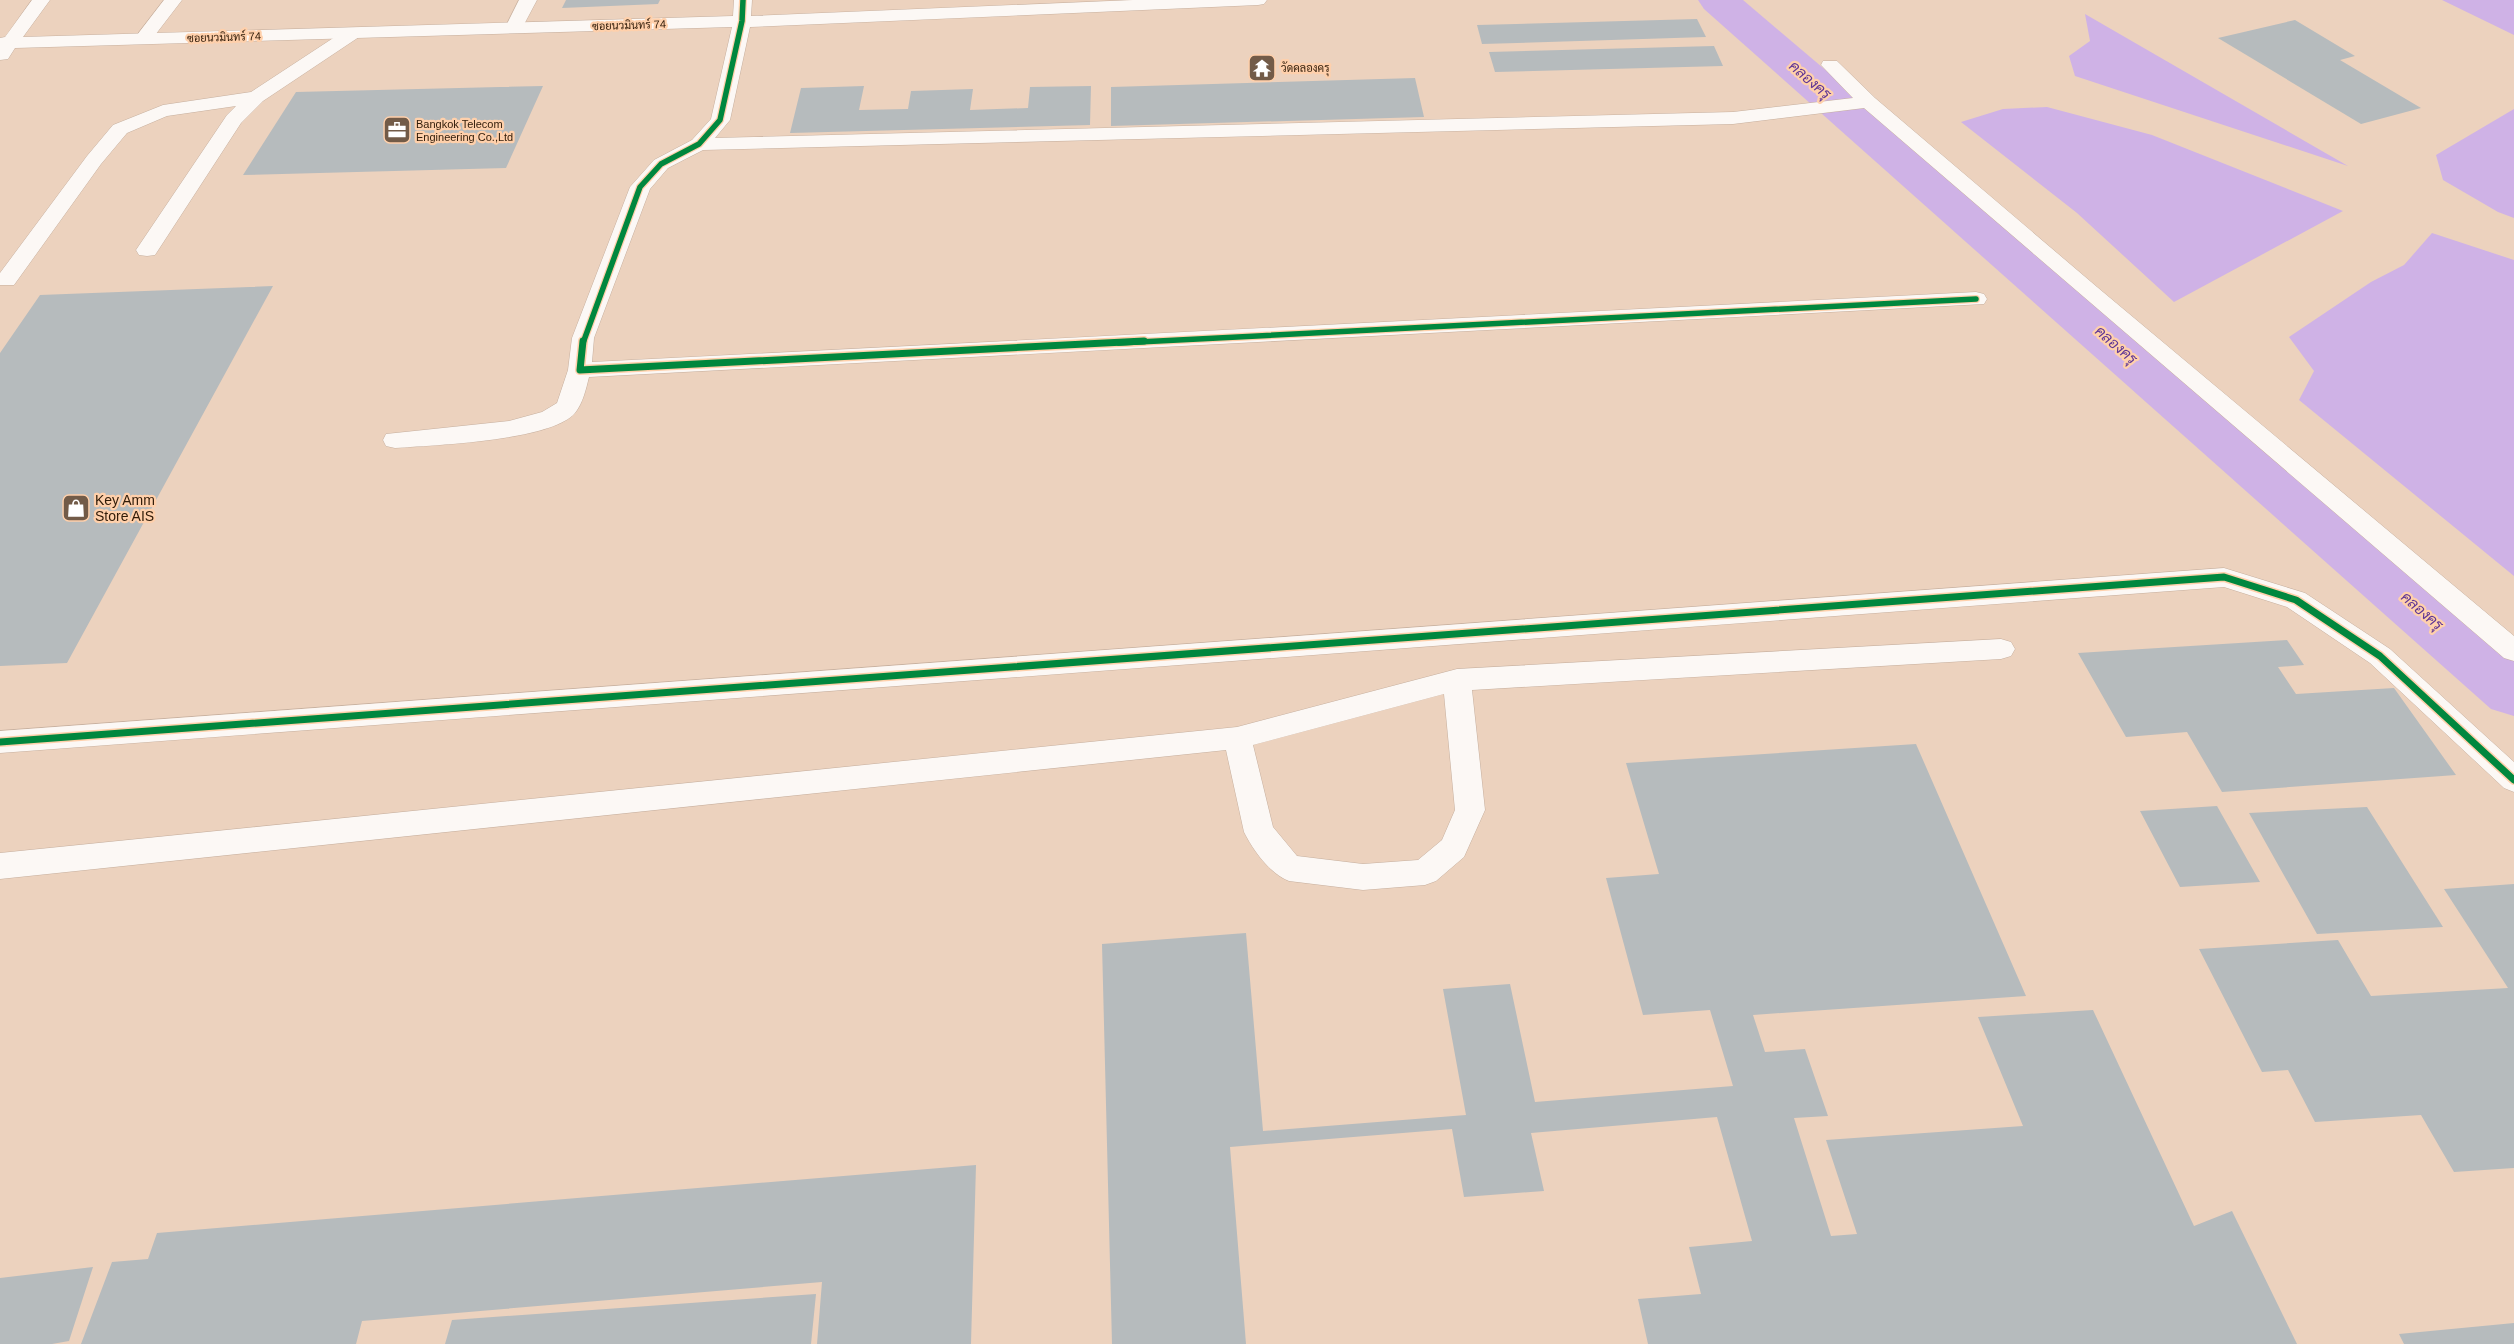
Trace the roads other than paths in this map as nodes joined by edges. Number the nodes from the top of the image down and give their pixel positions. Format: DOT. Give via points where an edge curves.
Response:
graph roads {
  1 [pos="41,0"];
  2 [pos="173,0"];
  3 [pos="528,0"];
  4 [pos="1258,0"];
  5 [pos="1161,2"];
  6 [pos="742,11"];
  7 [pos="514,28"];
  8 [pos="353,33"];
  9 [pos="143,39"];
  10 [pos="3,48"];
  11 [pos="1830,64"];
  12 [pos="256,97"];
  13 [pos="1862,102"];
  14 [pos="699,144"];
  15 [pos="147,250"];
  16 [pos="6,280"];
  17 [pos="1976,299"];
  18 [pos="580,370"];
  19 [pos="395,440"];
  20 [pos="2000,649"];
  21 [pos="2514,651"];
  22 [pos="1458,680"];
  23 [pos="1237,738"];
  24 [pos="0,742"];
  25 [pos="2514,780"];
  26 [pos="0,866"];
  1 -- 10 [label="street"];
  2 -- 9 [label="street"];
  3 -- 7 [label="street"];
  4 -- 5 [label="street, ซอยนวมินทร์ 74"];
  5 -- 6 [label="street, ซอยนวมินทร์ 74"];
  6 -- 7 [label="street, ซอยนวมินทร์ 74"];
  6 -- 14 [label="street" via="720,120"];
  7 -- 8 [label="street, ซอยนวมินทร์ 74"];
  8 -- 9 [label="street, ซอยนวมินทร์ 74"];
  8 -- 12 [label="street"];
  9 -- 10 [label="street, ซอยนวมินทร์ 74"];
  11 -- 13 [label="street"];
  12 -- 15 [label="street" via="234,119"];
  12 -- 16 [label="street" via="163,111 120,129"];
  13 -- 14 [label="street" via="1733,118"];
  13 -- 21 [label="street"];
  14 -- 18 [label="street" via="661,164 640,187 583,338"];
  17 -- 18 [label="street"];
  18 -- 19 [label="street" via="567,408 548,420 504,429"];
  20 -- 22 [label="street"];
  22 -- 23 [label="street"];
  22 -- 23 [label="street" via="1470,810 1453,848 1425,872 1364,877 1289,868 1259,832"];
  23 -- 26 [label="street"];
  24 -- 25 [label="street" via="2224,577 2296,600 2380,656"];
}
